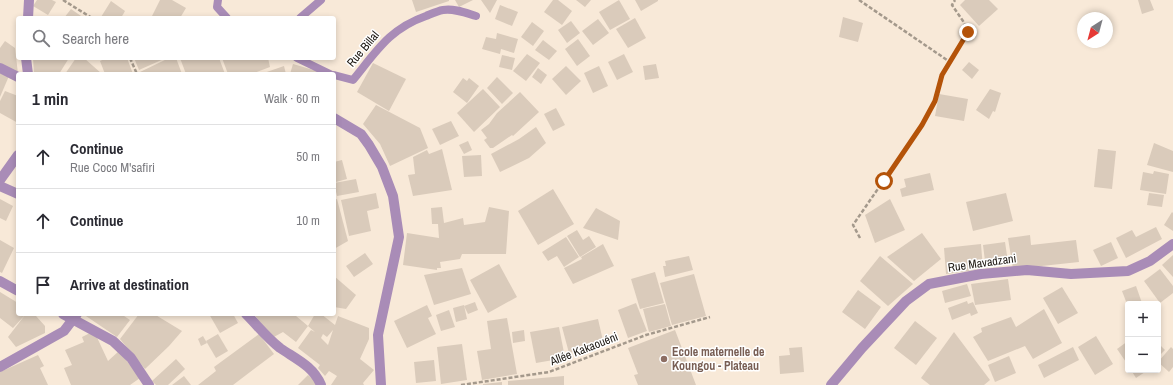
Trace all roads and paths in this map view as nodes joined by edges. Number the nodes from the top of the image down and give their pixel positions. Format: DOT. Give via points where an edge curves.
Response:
graph roads {
  1 [pos="29,0"];
  2 [pos="63,0"];
  3 [pos="218,0"];
  4 [pos="321,0"];
  5 [pos="859,0"];
  6 [pos="955,0"];
  7 [pos="28,16"];
  8 [pos="89,16"];
  9 [pos="224,16"];
  10 [pos="302,16"];
  11 [pos="476,16"];
  12 [pos="26,60"];
  13 [pos="131,60"];
  14 [pos="301,60"];
  15 [pos="950,62"];
  16 [pos="0,68"];
  17 [pos="28,72"];
  18 [pos="136,72"];
  19 [pos="326,72"];
  20 [pos="16,76"];
  21 [pos="336,76"];
  22 [pos="336,119"];
  23 [pos="16,158"];
  24 [pos="0,180"];
  25 [pos="0,186"];
  26 [pos="16,193"];
  27 [pos="860,238"];
  28 [pos="1173,244"];
  29 [pos="0,281"];
  30 [pos="16,290"];
  31 [pos="75,316"];
  32 [pos="248,316"];
  33 [pos="710,317"];
  34 [pos="0,367"];
  35 [pos="149,385"];
  36 [pos="321,385"];
  37 [pos="381,385"];
  38 [pos="461,385"];
  39 [pos="831,385"];
  1 -- 7 [label="street"];
  2 -- 8 [label="path"];
  3 -- 9 [label="lane" via="217,7"];
  4 -- 10 [label="lane"];
  5 -- 15 [label="path"];
  6 -- 15 [label="path" via="952,5 968,32"];
  11 -- 21 [label="lane, Rue Billal" via="443,10 420,18 404,25 384,41 353,80"];
  12 -- 17 [label="street"];
  13 -- 18 [label="path"];
  14 -- 19 [label="lane"];
  15 -- 27 [label="path" via="942,75 935,101 922,125 853,225"];
  16 -- 20 [label="street"];
  22 -- 37 [label="street" via="365,139 382,167 393,196 399,237 378,335"];
  23 -- 24 [label="street"];
  25 -- 26 [label="street"];
  28 -- 39 [label="street, Rue Mavadzani" via="1150,261 1128,271 1071,274 1026,270 981,274 929,284 901,306"];
  29 -- 30 [label="street"];
  31 -- 34 [label="street" via="64,331"];
  31 -- 35 [label="street" via="113,341 127,354"];
  32 -- 36 [label="street" via="267,337 317,375"];
  33 -- 38 [label="path, Allée Kakaouéni" via="646,335 549,372"];
}
